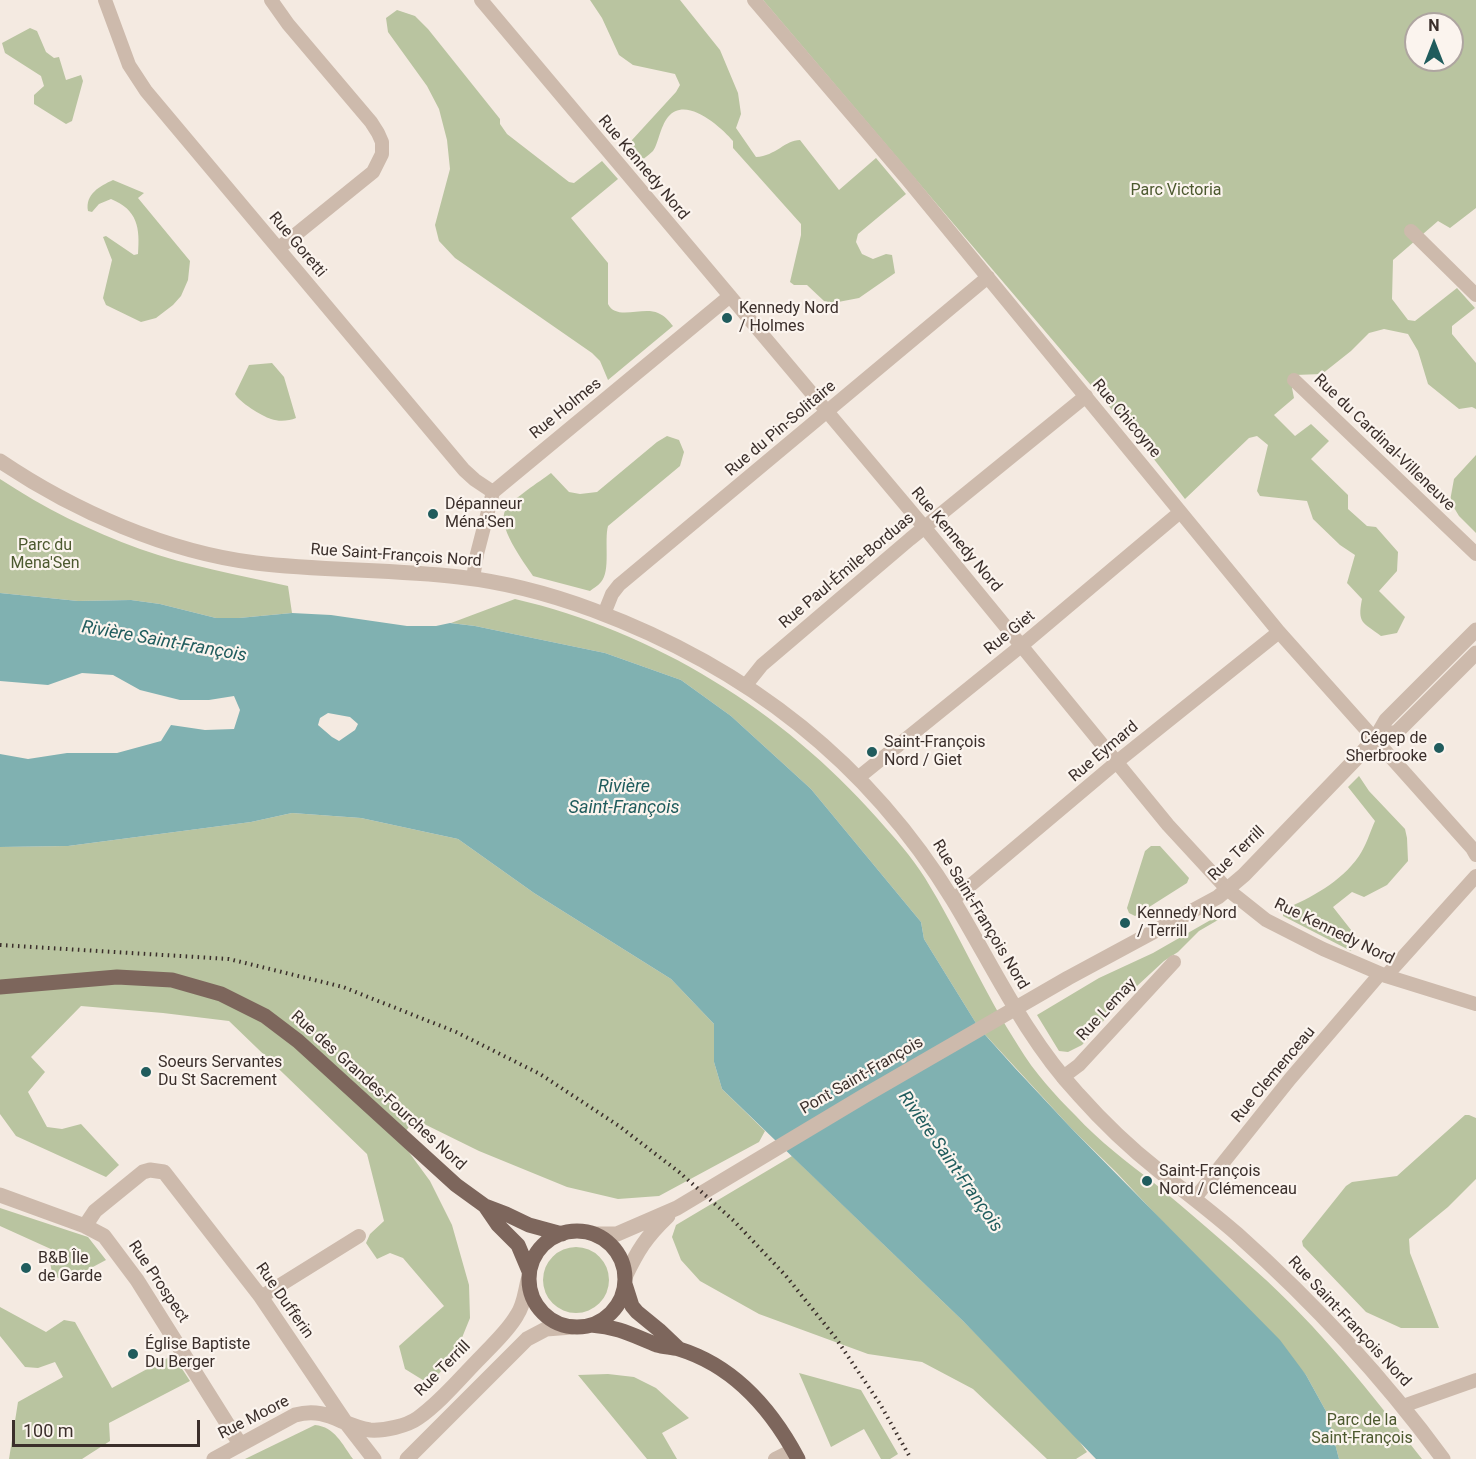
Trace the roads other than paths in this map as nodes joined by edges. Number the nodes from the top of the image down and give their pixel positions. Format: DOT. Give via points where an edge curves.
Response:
graph roads {
  1 [pos="105,0"];
  2 [pos="271,0"];
  3 [pos="481,0"];
  4 [pos="754,0"];
  5 [pos="1411,231"];
  6 [pos="279,248"];
  7 [pos="988,277"];
  8 [pos="1476,295"];
  9 [pos="730,296"];
  10 [pos="1294,380"];
  11 [pos="1086,396"];
  12 [pos="827,412"];
  13 [pos="0,461"];
  14 [pos="493,492"];
  15 [pos="1179,513"];
  16 [pos="925,528"];
  17 [pos="1476,554"];
  18 [pos="473,578"];
  19 [pos="604,614"];
  20 [pos="1476,630"];
  21 [pos="1279,632"];
  22 [pos="1022,646"];
  23 [pos="1476,653"];
  24 [pos="746,685"];
  25 [pos="1375,739"];
  26 [pos="1118,761"];
  27 [pos="859,777"];
  28 [pos="1476,855"];
  29 [pos="1476,876"];
  30 [pos="1227,889"];
  31 [pos="953,900"];
  32 [pos="1174,962"];
  33 [pos="1383,975"];
  34 [pos="1068,978"];
  35 [pos="0,987"];
  36 [pos="1476,1004"];
  37 [pos="1063,1077"];
  38 [pos="0,1195"];
  39 [pos="1195,1198"];
  40 [pos="484,1206"];
  41 [pos="677,1208"];
  42 [pos="85,1226"];
  43 [pos="562,1234"];
  44 [pos="594,1234"];
  45 [pos="359,1236"];
  46 [pos="529,1276"];
  47 [pos="625,1280"];
  48 [pos="261,1297"];
  49 [pos="591,1325"];
  50 [pos="572,1328"];
  51 [pos="679,1349"];
  52 [pos="1476,1380"];
  53 [pos="1403,1406"];
  54 [pos="346,1423"];
  55 [pos="240,1444"];
  56 [pos="796,1455"];
  57 [pos="214,1459"];
  58 [pos="374,1459"];
  59 [pos="407,1459"];
  60 [pos="775,1459"];
  61 [pos="1443,1459"];
  1 -- 6 [label="street, Rue Goretti" via="135,76"];
  2 -- 6 [label="street" via="371,122 382,142 382,154 373,172"];
  3 -- 9 [label="street, Rue Kennedy Nord"];
  4 -- 7 [label="street, Rue Chicoyne"];
  5 -- 8 [label="street"];
  6 -- 14 [label="street, Rue Goretti" via="464,470"];
  7 -- 11 [label="street, Rue Chicoyne"];
  7 -- 12 [label="street, Rue du Pin-Solitaire"];
  9 -- 12 [label="street, Rue Kennedy Nord"];
  9 -- 14 [label="street, Rue Holmes"];
  10 -- 17 [label="street, Rue du Cardinal-Villeneuve"];
  11 -- 15 [label="street, Rue Chicoyne"];
  11 -- 16 [label="street, Rue Paul-Émile-Borduas"];
  12 -- 16 [label="street, Rue Kennedy Nord"];
  12 -- 19 [label="street, Rue du Pin-Solitaire" via="619,585"];
  13 -- 18 [label="street, Rue Saint-François Nord" via="82,508 210,554 273,565"];
  14 -- 18 [label="street"];
  15 -- 21 [label="street, Rue Chicoyne"];
  15 -- 22 [label="street, Rue Giet"];
  16 -- 22 [label="street, Rue Kennedy Nord"];
  16 -- 24 [label="street, Rue Paul-Émile-Borduas" via="762,665"];
  18 -- 19 [label="street, Rue Saint-François Nord" via="543,593"];
  19 -- 24 [label="street, Rue Saint-François Nord" via="679,647"];
  20 -- 25 [label="street, Rue Terrill" via="1386,720"];
  21 -- 25 [label="street, Rue Chicoyne"];
  21 -- 26 [label="street, Rue Eymard"];
  22 -- 26 [label="street, Rue Kennedy Nord"];
  22 -- 27 [label="street, Rue Giet"];
  23 -- 25 [label="street, Rue Terrill" via="1397,732"];
  24 -- 27 [label="street, Rue Saint-François Nord" via="802,726"];
  25 -- 28 [label="street, Rue Chicoyne"];
  25 -- 30 [label="street, Rue Terrill"];
  26 -- 30 [label="street, Rue Kennedy Nord" via="1168,825"];
  26 -- 31 [label="street, Rue Eymard"];
  27 -- 31 [label="street, Rue Saint-François Nord" via="909,835"];
  29 -- 33 [label="street, Rue Clemenceau"];
  30 -- 33 [label="street, Rue Kennedy Nord" via="1266,920"];
  30 -- 34 [label="street, Rue Terrill" via="1207,904"];
  31 -- 37 [label="street, Rue Saint-François Nord" via="1020,1016"];
  32 -- 37 [label="street, Rue Lemay" via="1079,1065"];
  33 -- 36 [label="street, Rue Kennedy Nord"];
  33 -- 39 [label="street, Rue Clemenceau" via="1290,1079"];
  34 -- 41 [label="street, Pont Saint-François"];
  35 -- 40 [label="main road, Rue des Grandes-Fourches Nord" via="117,977 172,980 221,994 266,1016 298,1041"];
  37 -- 39 [label="street, Rue Saint-François Nord" via="1111,1129"];
  38 -- 42 [label="street, Rue Prospect"];
  39 -- 53 [label="street, Rue Saint-François Nord" via="1314,1307"];
  40 -- 43 [label="main road, Rue des Grandes-Fourches Nord"];
  40 -- 46 [label="main road, Rue des Grandes-Fourches Nord" via="518,1245"];
  41 -- 44 [label="street" via="617,1234"];
  41 -- 47 [label="street" via="644,1241"];
  42 -- 48 [label="street, Rue Dufferin" via="95,1211 143,1172 157,1170 170,1178"];
  42 -- 55 [label="street, Rue Prospect" via="104,1236 119,1254"];
  43 -- 44 [label="main road"];
  43 -- 46 [label="main road" via="544,1244 532,1261"];
  44 -- 47 [label="main road" via="619,1256"];
  45 -- 48 [label="street"];
  46 -- 50 [label="main road" via="534,1303 541,1312"];
  46 -- 54 [label="street, Rue Terrill" via="522,1307 512,1323 418,1418 370,1430"];
  47 -- 49 [label="main road" via="615,1309"];
  47 -- 51 [label="main road" via="632,1306"];
  48 -- 54 [label="street, Rue Dufferin"];
  49 -- 50 [label="main road"];
  49 -- 51 [label="main road" via="617,1328"];
  50 -- 59 [label="street" via="546,1329 527,1339"];
  51 -- 56 [label="main road" via="720,1369 752,1394 777,1423"];
  52 -- 53 [label="street"];
  53 -- 61 [label="street, Rue Saint-François Nord"];
  54 -- 55 [label="street, Rue Moore" via="330,1414 295,1414"];
  54 -- 58 [label="street, Rue Dufferin"];
  55 -- 57 [label="street, Rue Moore"];
  56 -- 60 [label="street"];
}
